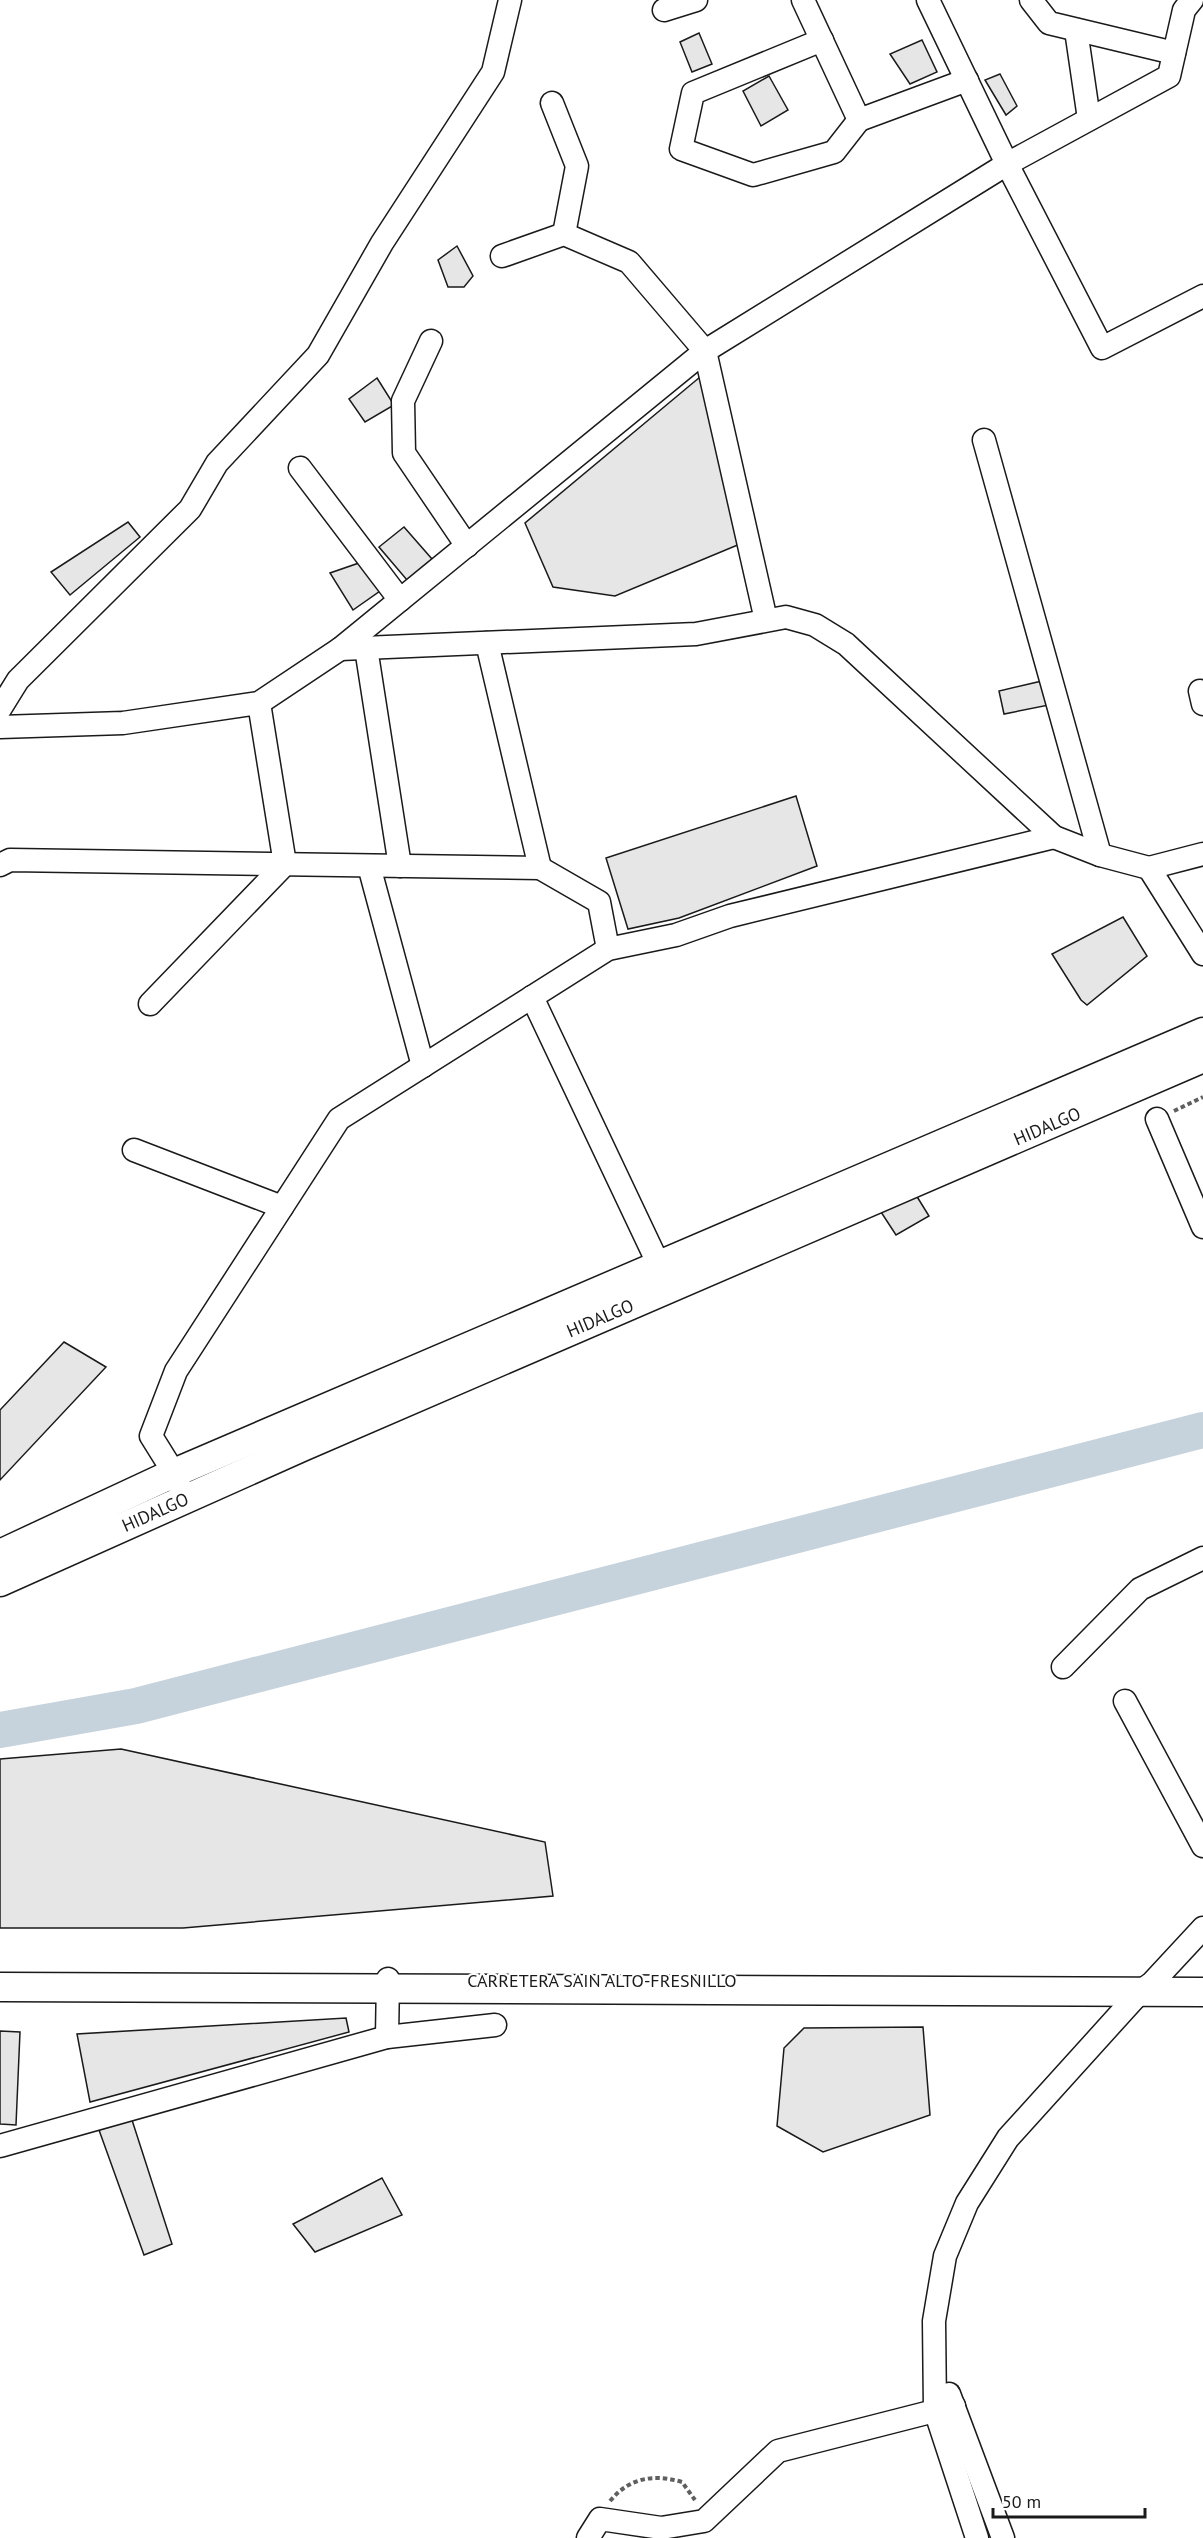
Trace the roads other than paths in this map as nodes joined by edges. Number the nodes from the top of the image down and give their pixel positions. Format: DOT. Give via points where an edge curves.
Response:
graph roads {
  1 [pos="510,0"];
  2 [pos="696,0"];
  3 [pos="803,0"];
  4 [pos="928,0"];
  5 [pos="1031,0"];
  6 [pos="1192,0"];
  7 [pos="664,10"];
  8 [pos="1076,30"];
  9 [pos="822,40"];
  10 [pos="1174,53"];
  11 [pos="967,80"];
  12 [pos="552,103"];
  13 [pos="1089,119"];
  14 [pos="859,120"];
  15 [pos="1007,164"];
  16 [pos="564,234"];
  17 [pos="502,256"];
  18 [pos="1203,296"];
  19 [pos="431,341"];
  20 [pos="705,351"];
  21 [pos="984,440"];
  22 [pos="300,468"];
  23 [pos="467,546"];
  24 [pos="400,600"];
  25 [pos="766,620"];
  26 [pos="487,643"];
  27 [pos="366,648"];
  28 [pos="340,650"];
  29 [pos="259,703"];
  30 [pos="0,708"];
  31 [pos="0,727"];
  32 [pos="1054,837"];
  33 [pos="1203,854"];
  34 [pos="1100,855"];
  35 [pos="285,864"];
  36 [pos="0,865"];
  37 [pos="369,866"];
  38 [pos="400,866"];
  39 [pos="540,868"];
  40 [pos="1149,868"];
  41 [pos="608,949"];
  42 [pos="1203,954"];
  43 [pos="532,997"];
  44 [pos="150,1004"];
  45 [pos="1203,1032"];
  46 [pos="1203,1058"];
  47 [pos="423,1066"];
  48 [pos="1157,1119"];
  49 [pos="134,1150"];
  50 [pos="282,1207"];
  51 [pos="1203,1227"];
  52 [pos="664,1276"];
  53 [pos="180,1485"];
  54 [pos="0,1554"];
  55 [pos="1203,1558"];
  56 [pos="0,1582"];
  57 [pos="1063,1667"];
  58 [pos="1125,1701"];
  59 [pos="1203,1846"];
  60 [pos="1203,1928"];
  61 [pos="0,1978"];
  62 [pos="1203,1983"];
  63 [pos="388,1984"];
  64 [pos="0,1987"];
  65 [pos="1147,1987"];
  66 [pos="1203,1992"];
  67 [pos="495,2025"];
  68 [pos="387,2037"];
  69 [pos="0,2146"];
  70 [pos="945,2408"];
  71 [pos="594,2529"];
  72 [pos="704,2529"];
  73 [pos="977,2538"];
  74 [pos="1003,2538"];
  1 -- 30 [label="street" via="493,72 382,243 318,355 217,464 190,509 18,680"];
  2 -- 7 [label="street"];
  3 -- 9 [label="street"];
  4 -- 11 [label="street"];
  5 -- 8 [label="street" via="1049,23"];
  6 -- 10 [label="street" via="1184,10"];
  8 -- 10 [label="street"];
  8 -- 13 [label="street"];
  9 -- 14 [label="street"];
  9 -- 14 [label="street" via="693,93 681,149 753,175 834,152"];
  10 -- 13 [label="street" via="1169,76"];
  11 -- 14 [label="street"];
  11 -- 15 [label="street"];
  12 -- 16 [label="street" via="577,166"];
  13 -- 15 [label="street"];
  15 -- 18 [label="street" via="1102,348"];
  15 -- 20 [label="street"];
  16 -- 17 [label="street"];
  16 -- 20 [label="street" via="629,262"];
  19 -- 23 [label="street" via="403,401 404,453"];
  20 -- 23 [label="street"];
  20 -- 25 [label="street"];
  21 -- 34 [label="street"];
  22 -- 24 [label="street"];
  23 -- 24 [label="street"];
  24 -- 28 [label="street"];
  25 -- 26 [label="street" via="696,634"];
  25 -- 32 [label="street" via="786,617 815,625 846,644"];
  26 -- 27 [label="street"];
  26 -- 39 [label="street"];
  27 -- 28 [label="street"];
  27 -- 38 [label="street"];
  28 -- 29 [label="street"];
  29 -- 31 [label="street" via="123,723"];
  29 -- 35 [label="street"];
  32 -- 34 [label="street"];
  32 -- 41 [label="street"];
  33 -- 40 [label="street"];
  34 -- 40 [label="street"];
  35 -- 36 [label="street" via="10,860"];
  35 -- 37 [label="street"];
  35 -- 44 [label="street"];
  37 -- 38 [label="street"];
  37 -- 47 [label="street"];
  38 -- 39 [label="street"];
  39 -- 41 [label="street" via="599,902"];
  40 -- 42 [label="street"];
  41 -- 43 [label="street"];
  43 -- 47 [label="street"];
  43 -- 52 [label="street"];
  45 -- 52 [label="main road, HIDALGO"];
  46 -- 52 [label="main road, HIDALGO"];
  47 -- 50 [label="street" via="339,1119"];
  48 -- 51 [label="street"];
  49 -- 50 [label="street"];
  50 -- 53 [label="street" via="176,1371 151,1436"];
  52 -- 53 [label="main road, HIDALGO"];
  53 -- 54 [label="main road, HIDALGO"];
  53 -- 56 [label="main road, HIDALGO"];
  55 -- 57 [label="street" via="1140,1589"];
  58 -- 59 [label="street"];
  60 -- 65 [label="street"];
  61 -- 63 [label="main road"];
  62 -- 65 [label="main road"];
  63 -- 64 [label="main road"];
  63 -- 65 [label="main road"];
  63 -- 68 [label="street"];
  65 -- 66 [label="main road"];
  65 -- 70 [label="street" via="1008,2138 967,2203 945,2256 934,2321 935,2356"];
  67 -- 68 [label="street"];
  68 -- 69 [label="street"];
  70 -- 72 [label="street" via="778,2451"];
  70 -- 73 [label="street"];
  70 -- 74 [label="street"];
  71 -- 72 [label="street"];
}
